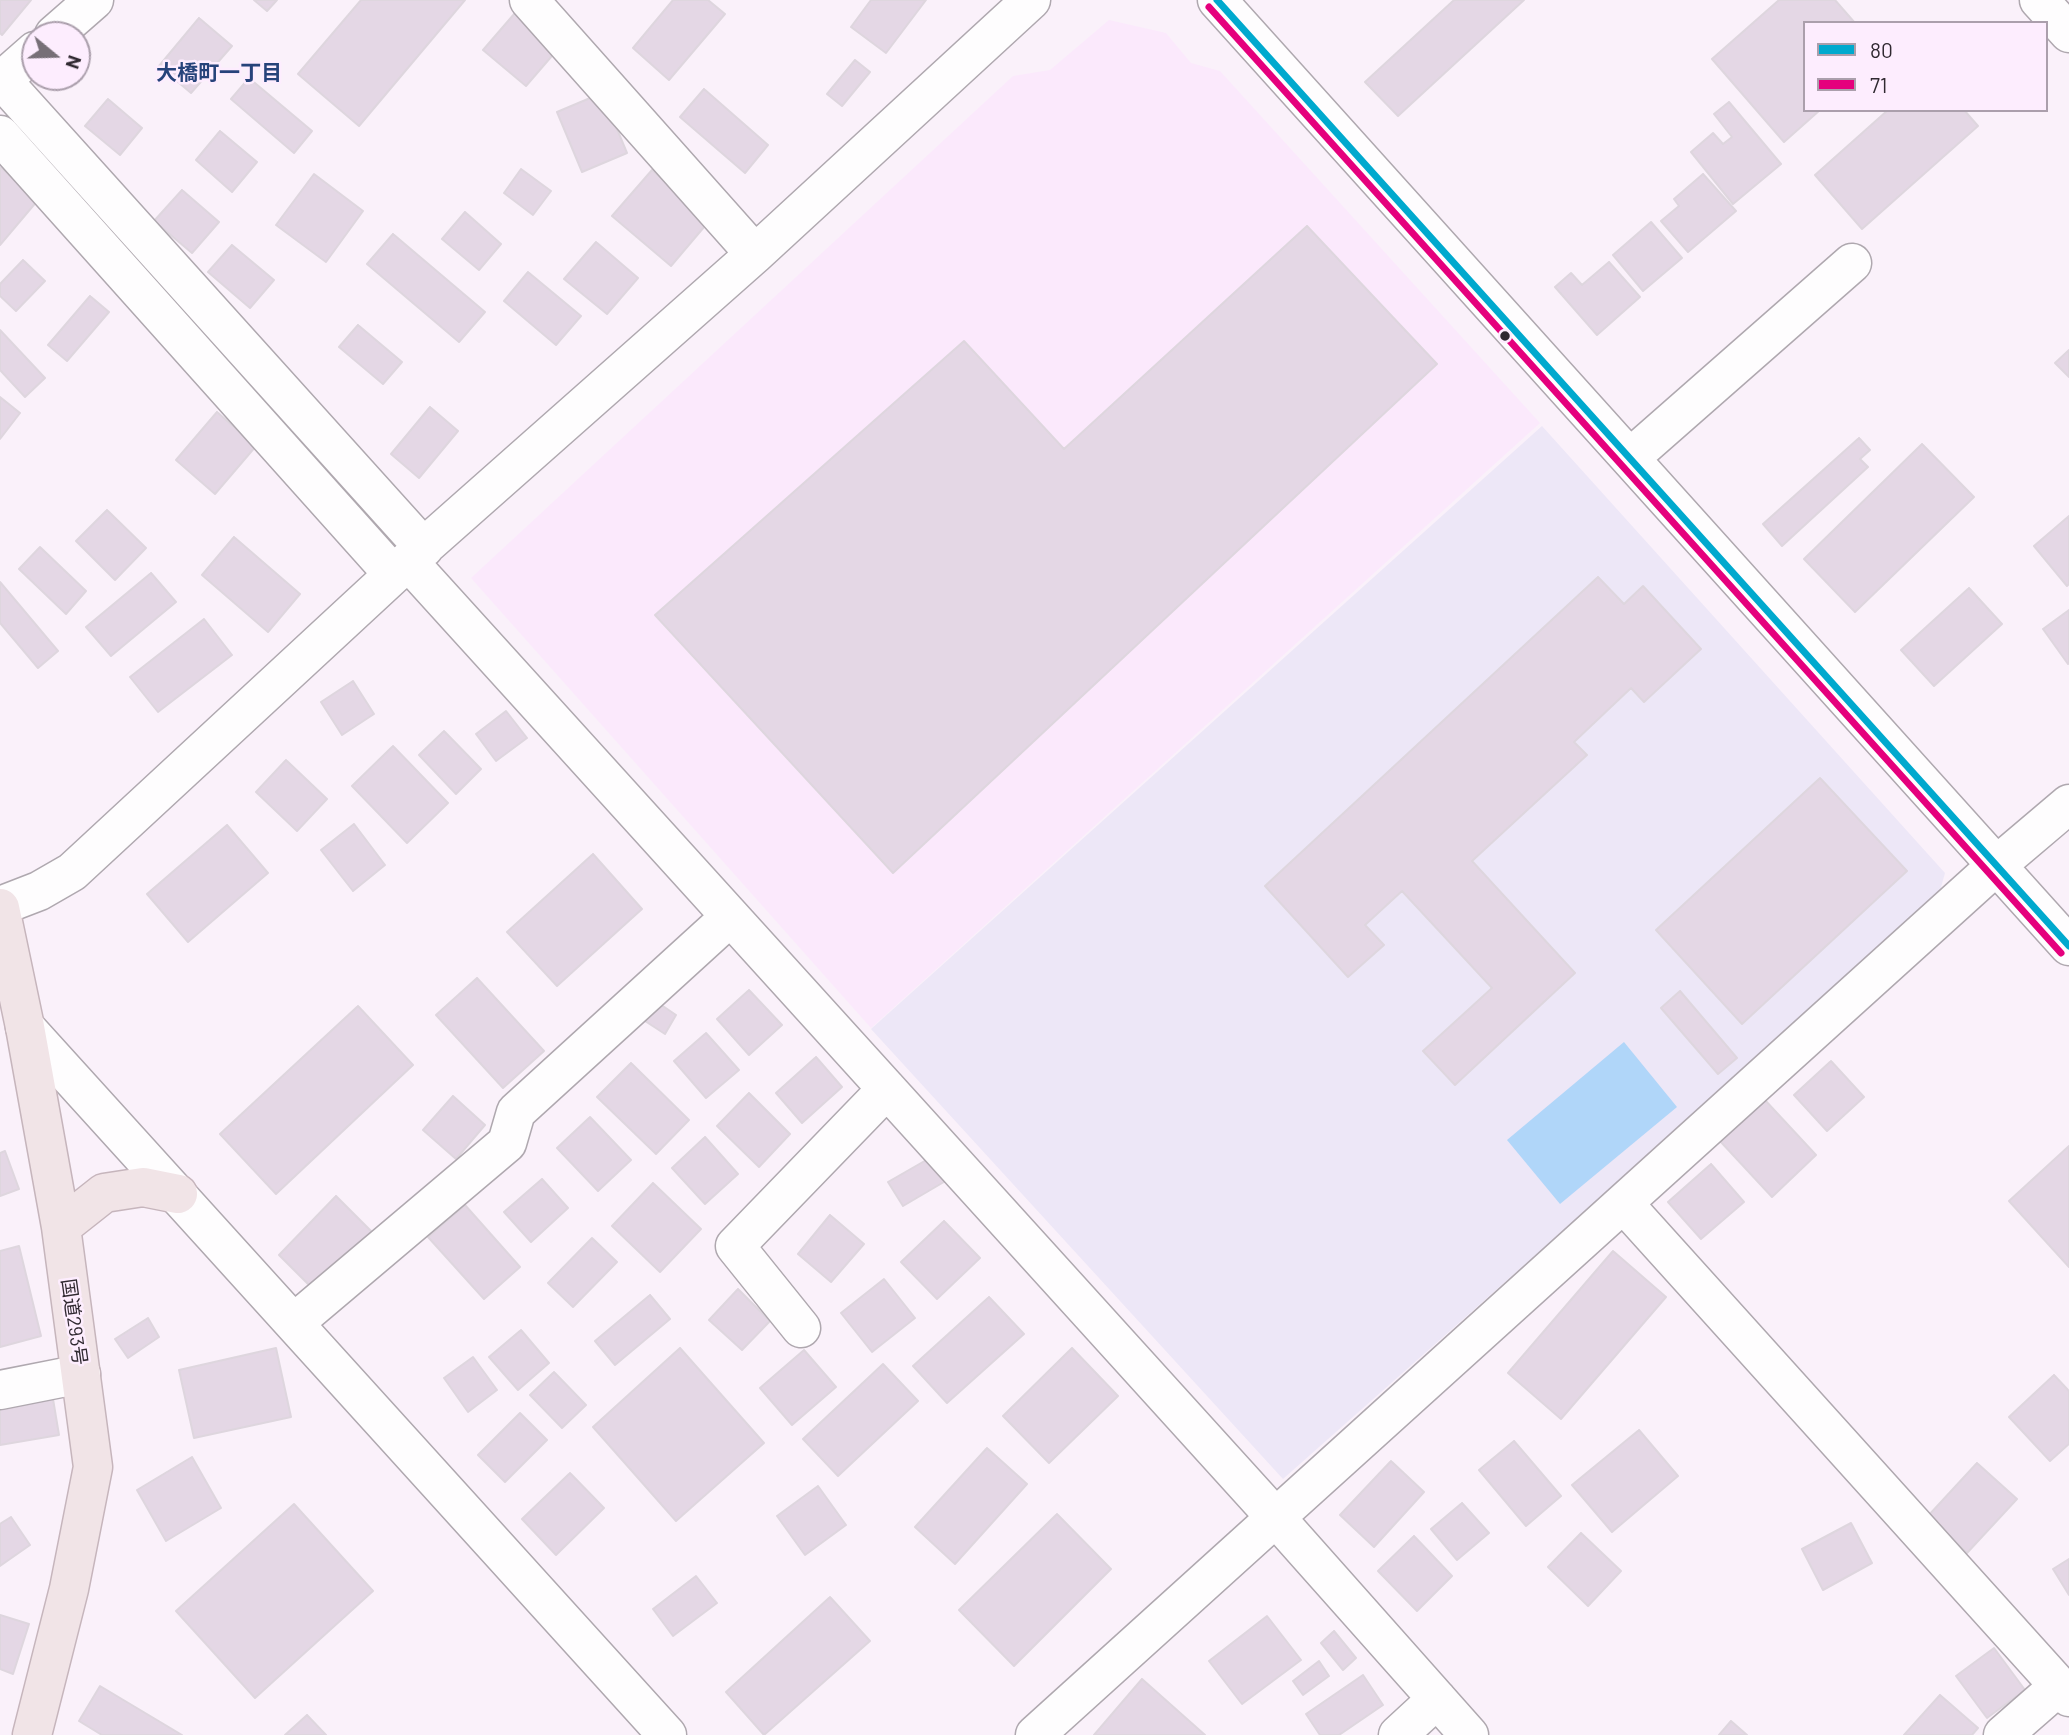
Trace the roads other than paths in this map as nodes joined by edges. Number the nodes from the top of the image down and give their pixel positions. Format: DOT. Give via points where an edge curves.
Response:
graph roads {
  1 [pos="94,0"];
  2 [pos="529,0"];
  3 [pos="1031,0"];
  4 [pos="1217,0"];
  5 [pos="2039,0"];
  6 [pos="70,21"];
  7 [pos="2069,33"];
  8 [pos="21,63"];
  9 [pos="1,80"];
  10 [pos="0,135"];
  11 [pos="755,254"];
  12 [pos="1852,263"];
  13 [pos="1630,458"];
  14 [pos="408,561"];
  15 [pos="2069,804"];
  16 [pos="1997,866"];
  17 [pos="0,907"];
  18 [pos="730,917"];
  19 [pos="2069,946"];
  20 [pos="25,1027"];
  21 [pos="887,1089"];
  22 [pos="178,1194"];
  23 [pos="1624,1204"];
  24 [pos="61,1227"];
  25 [pos="295,1323"];
  26 [pos="801,1328"];
  27 [pos="81,1374"];
  28 [pos="0,1390"];
  29 [pos="1277,1519"];
  30 [pos="2064,1691"];
  31 [pos="1437,1699"];
  32 [pos="32,1735"];
  33 [pos="667,1735"];
  34 [pos="1035,1735"];
  35 [pos="1398,1735"];
  36 [pos="1469,1735"];
  37 [pos="2003,1735"];
  1 -- 6 [label="street"];
  2 -- 11 [label="street"];
  3 -- 11 [label="street"];
  4 -- 13 [label="street"];
  5 -- 7 [label="street"];
  8 -- 9 [label="street"];
  9 -- 14 [label="street"];
  10 -- 14 [label="street"];
  11 -- 14 [label="street"];
  12 -- 13 [label="street"];
  13 -- 16 [label="street"];
  14 -- 17 [label="street" via="72,872"];
  14 -- 18 [label="street"];
  15 -- 16 [label="street"];
  16 -- 19 [label="street"];
  16 -- 23 [label="street"];
  17 -- 20 [label="highway, 国道293号"];
  18 -- 21 [label="street"];
  18 -- 25 [label="street" via="516,1112 507,1143"];
  20 -- 22 [label="street"];
  20 -- 24 [label="highway, 国道293号"];
  21 -- 26 [label="street" via="735,1246"];
  21 -- 29 [label="street"];
  22 -- 24 [label="highway" via="143,1187 104,1194"];
  22 -- 25 [label="street"];
  23 -- 29 [label="street"];
  23 -- 30 [label="street"];
  24 -- 27 [label="highway, 国道293号"];
  25 -- 33 [label="street"];
  27 -- 28 [label="street"];
  27 -- 32 [label="highway, 国道293号" via="93,1467 69,1589"];
  29 -- 31 [label="street"];
  29 -- 34 [label="street"];
  30 -- 37 [label="street"];
  31 -- 35 [label="street"];
  31 -- 36 [label="street"];
}
